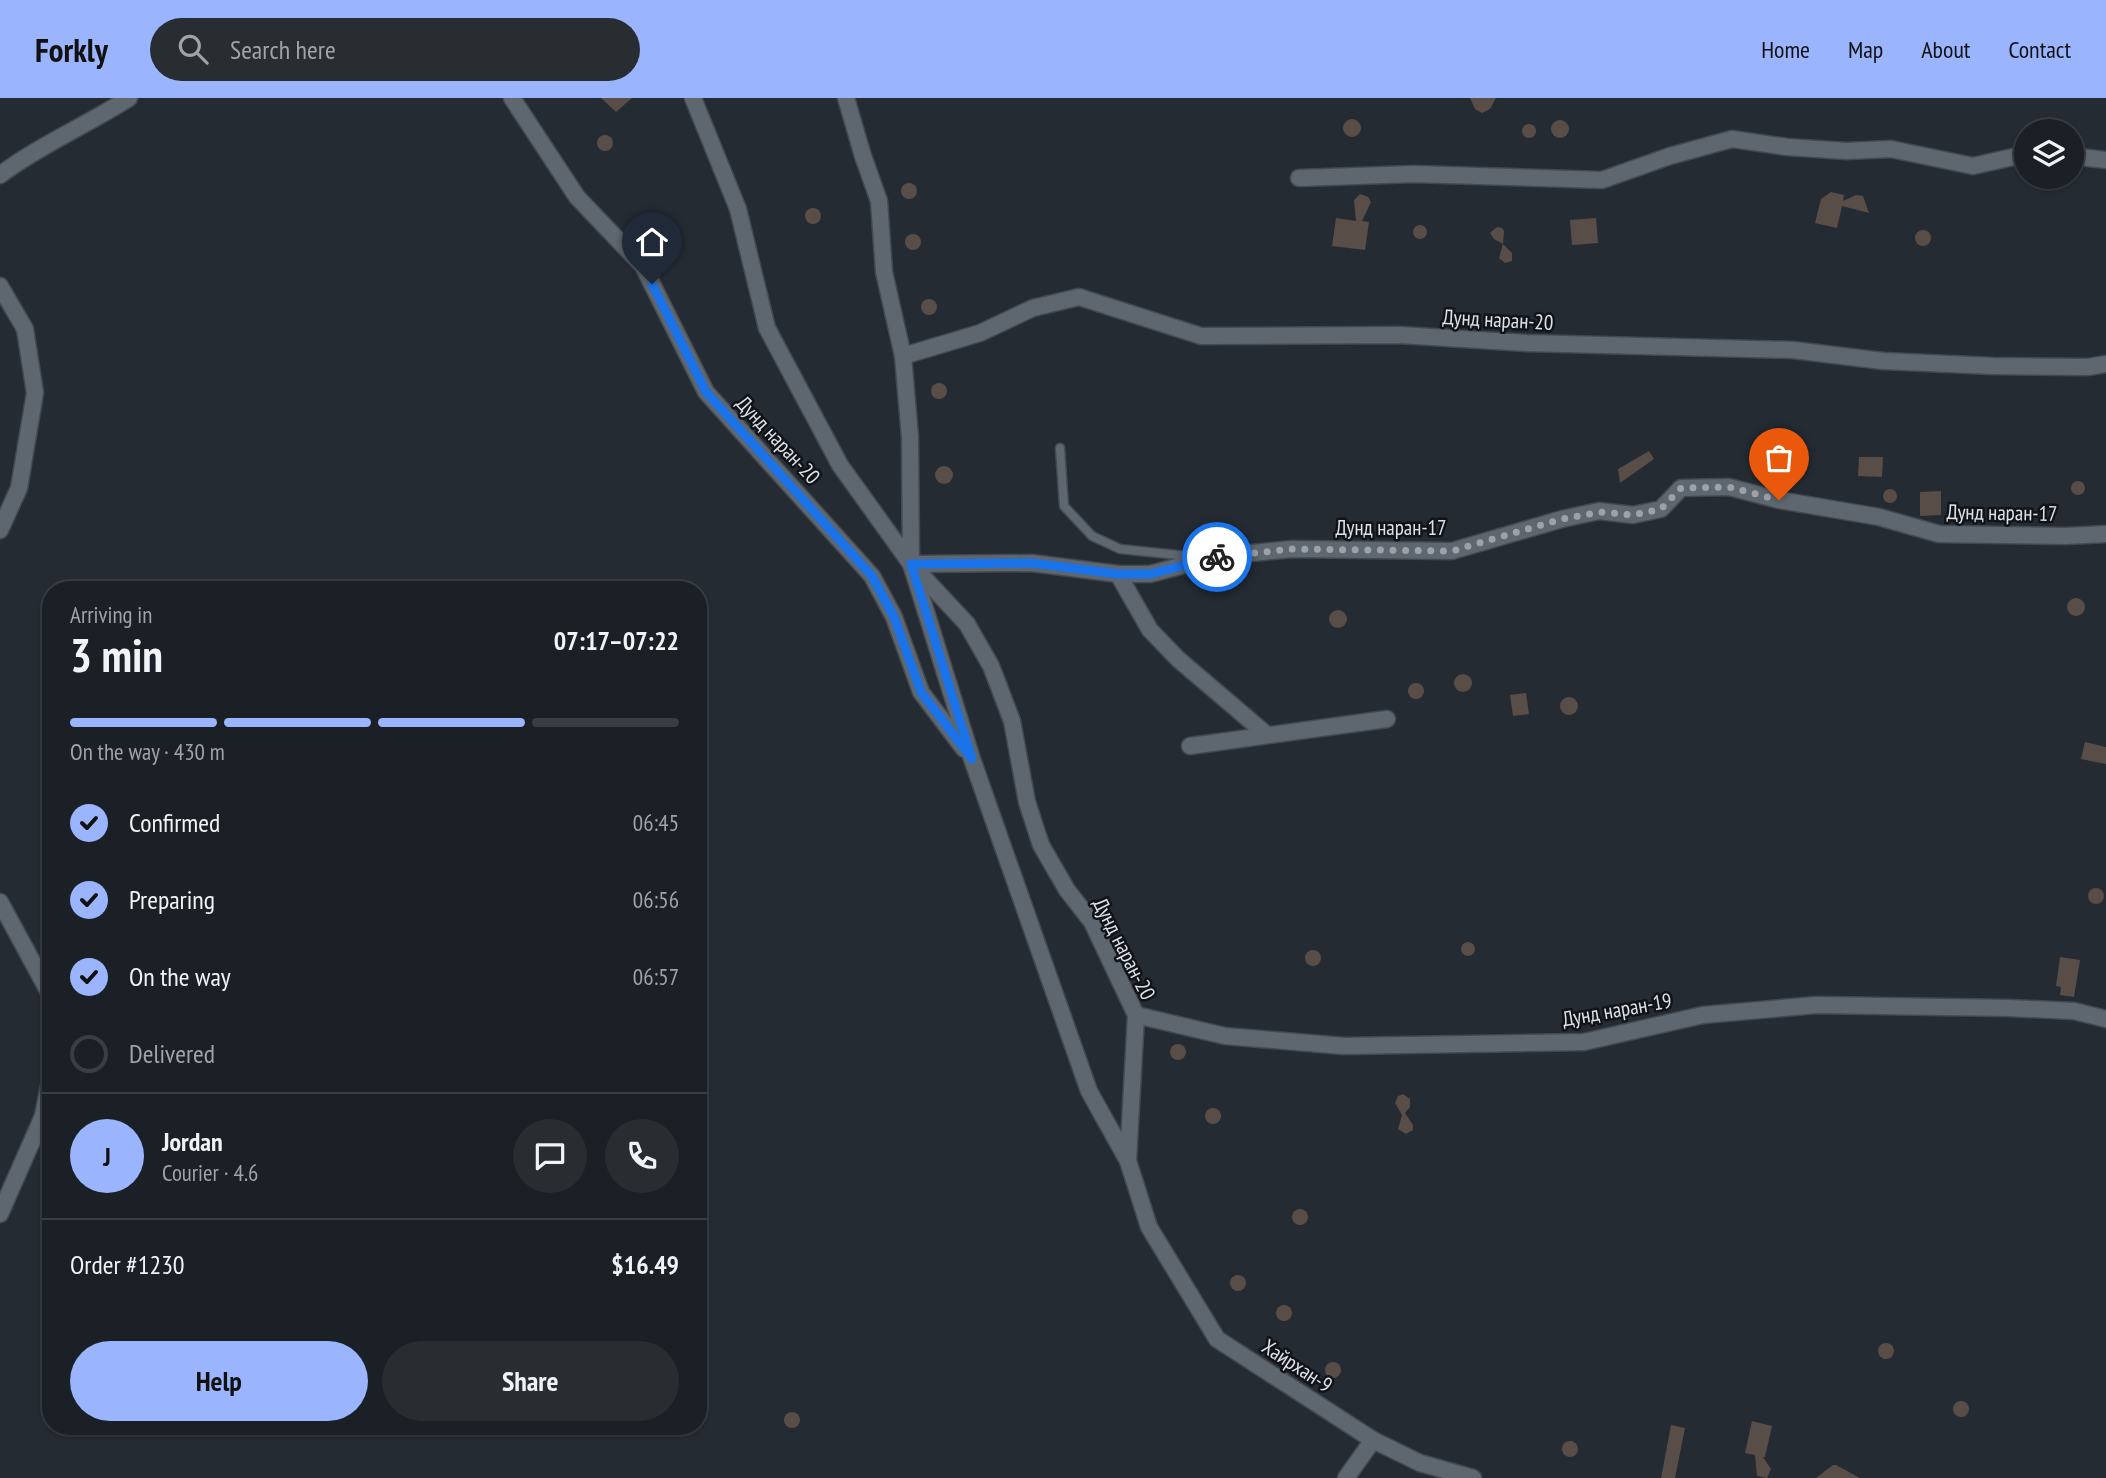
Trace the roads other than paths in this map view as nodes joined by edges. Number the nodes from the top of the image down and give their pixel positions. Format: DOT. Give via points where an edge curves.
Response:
graph roads {
  1 [pos="129,98"];
  2 [pos="512,98"];
  3 [pos="693,98"];
  4 [pos="846,98"];
  5 [pos="2014,157"];
  6 [pos="2084,157"];
  7 [pos="2106,160"];
  8 [pos="0,175"];
  9 [pos="1299,178"];
  10 [pos="0,286"];
  11 [pos="903,356"];
  12 [pos="2106,364"];
  13 [pos="1060,448"];
  14 [pos="0,530"];
  15 [pos="2106,534"];
  16 [pos="1214,557"];
  17 [pos="911,564"];
  18 [pos="1118,574"];
  19 [pos="1387,719"];
  20 [pos="1266,734"];
  21 [pos="1190,746"];
  22 [pos="972,759"];
  23 [pos="0,902"];
  24 [pos="42,979"];
  25 [pos="1136,1015"];
  26 [pos="2106,1019"];
  27 [pos="42,1117"];
  28 [pos="1128,1161"];
  29 [pos="0,1214"];
  30 [pos="1149,1227"];
  31 [pos="1373,1440"];
  32 [pos="1346,1478"];
  33 [pos="1474,1478"];
  1 -- 8 [label="street"];
  2 -- 22 [label="street, Дунд наран-20" via="577,197 643,267 706,392 872,576 894,617 921,692"];
  3 -- 17 [label="street, Дунд наран-20" via="738,209 767,328 840,465"];
  4 -- 11 [label="street" via="879,201 884,272"];
  5 -- 9 [label="street" via="1973,166 1891,149 1799,148 1732,139 1602,180 1414,174"];
  6 -- 7 [label="street"];
  10 -- 14 [label="street" via="25,329 36,393 19,488"];
  11 -- 12 [label="street, Дунд наран-20" via="981,333 1033,308 1079,297 1201,336 1400,335 1793,350 1883,361 1993,366"];
  11 -- 17 [label="street" via="910,437"];
  13 -- 16 [label="lane" via="1064,506 1091,536 1120,550"];
  15 -- 16 [label="street, Дунд наран-17" via="1939,534 1729,487 1681,488 1661,509 1562,519 1452,551 1292,549"];
  16 -- 18 [label="street, Дунд наран-17" via="1150,574"];
  17 -- 18 [label="street, Дунд наран-17" via="1032,563"];
  17 -- 22 [label="street"];
  17 -- 25 [label="street, Дунд наран-20" via="967,624 991,666 1012,721 1027,802 1041,845 1092,922"];
  18 -- 20 [label="street" via="1150,630"];
  19 -- 20 [label="street"];
  20 -- 21 [label="street"];
  22 -- 28 [label="street" via="1089,1091"];
  23 -- 24 [label="street"];
  25 -- 26 [label="street, Дунд наран-19" via="1225,1036 1344,1046 1584,1042 1703,1015 1816,1005 2009,1008"];
  25 -- 28 [label="street, Дунд наран-20"];
  27 -- 29 [label="street"];
  28 -- 30 [label="street, Дунд наран-20"];
  30 -- 31 [label="street, Хайрхан-9" via="1217,1339"];
  31 -- 32 [label="street"];
  31 -- 33 [label="street, Хайрхан-9" via="1420,1463"];
}
